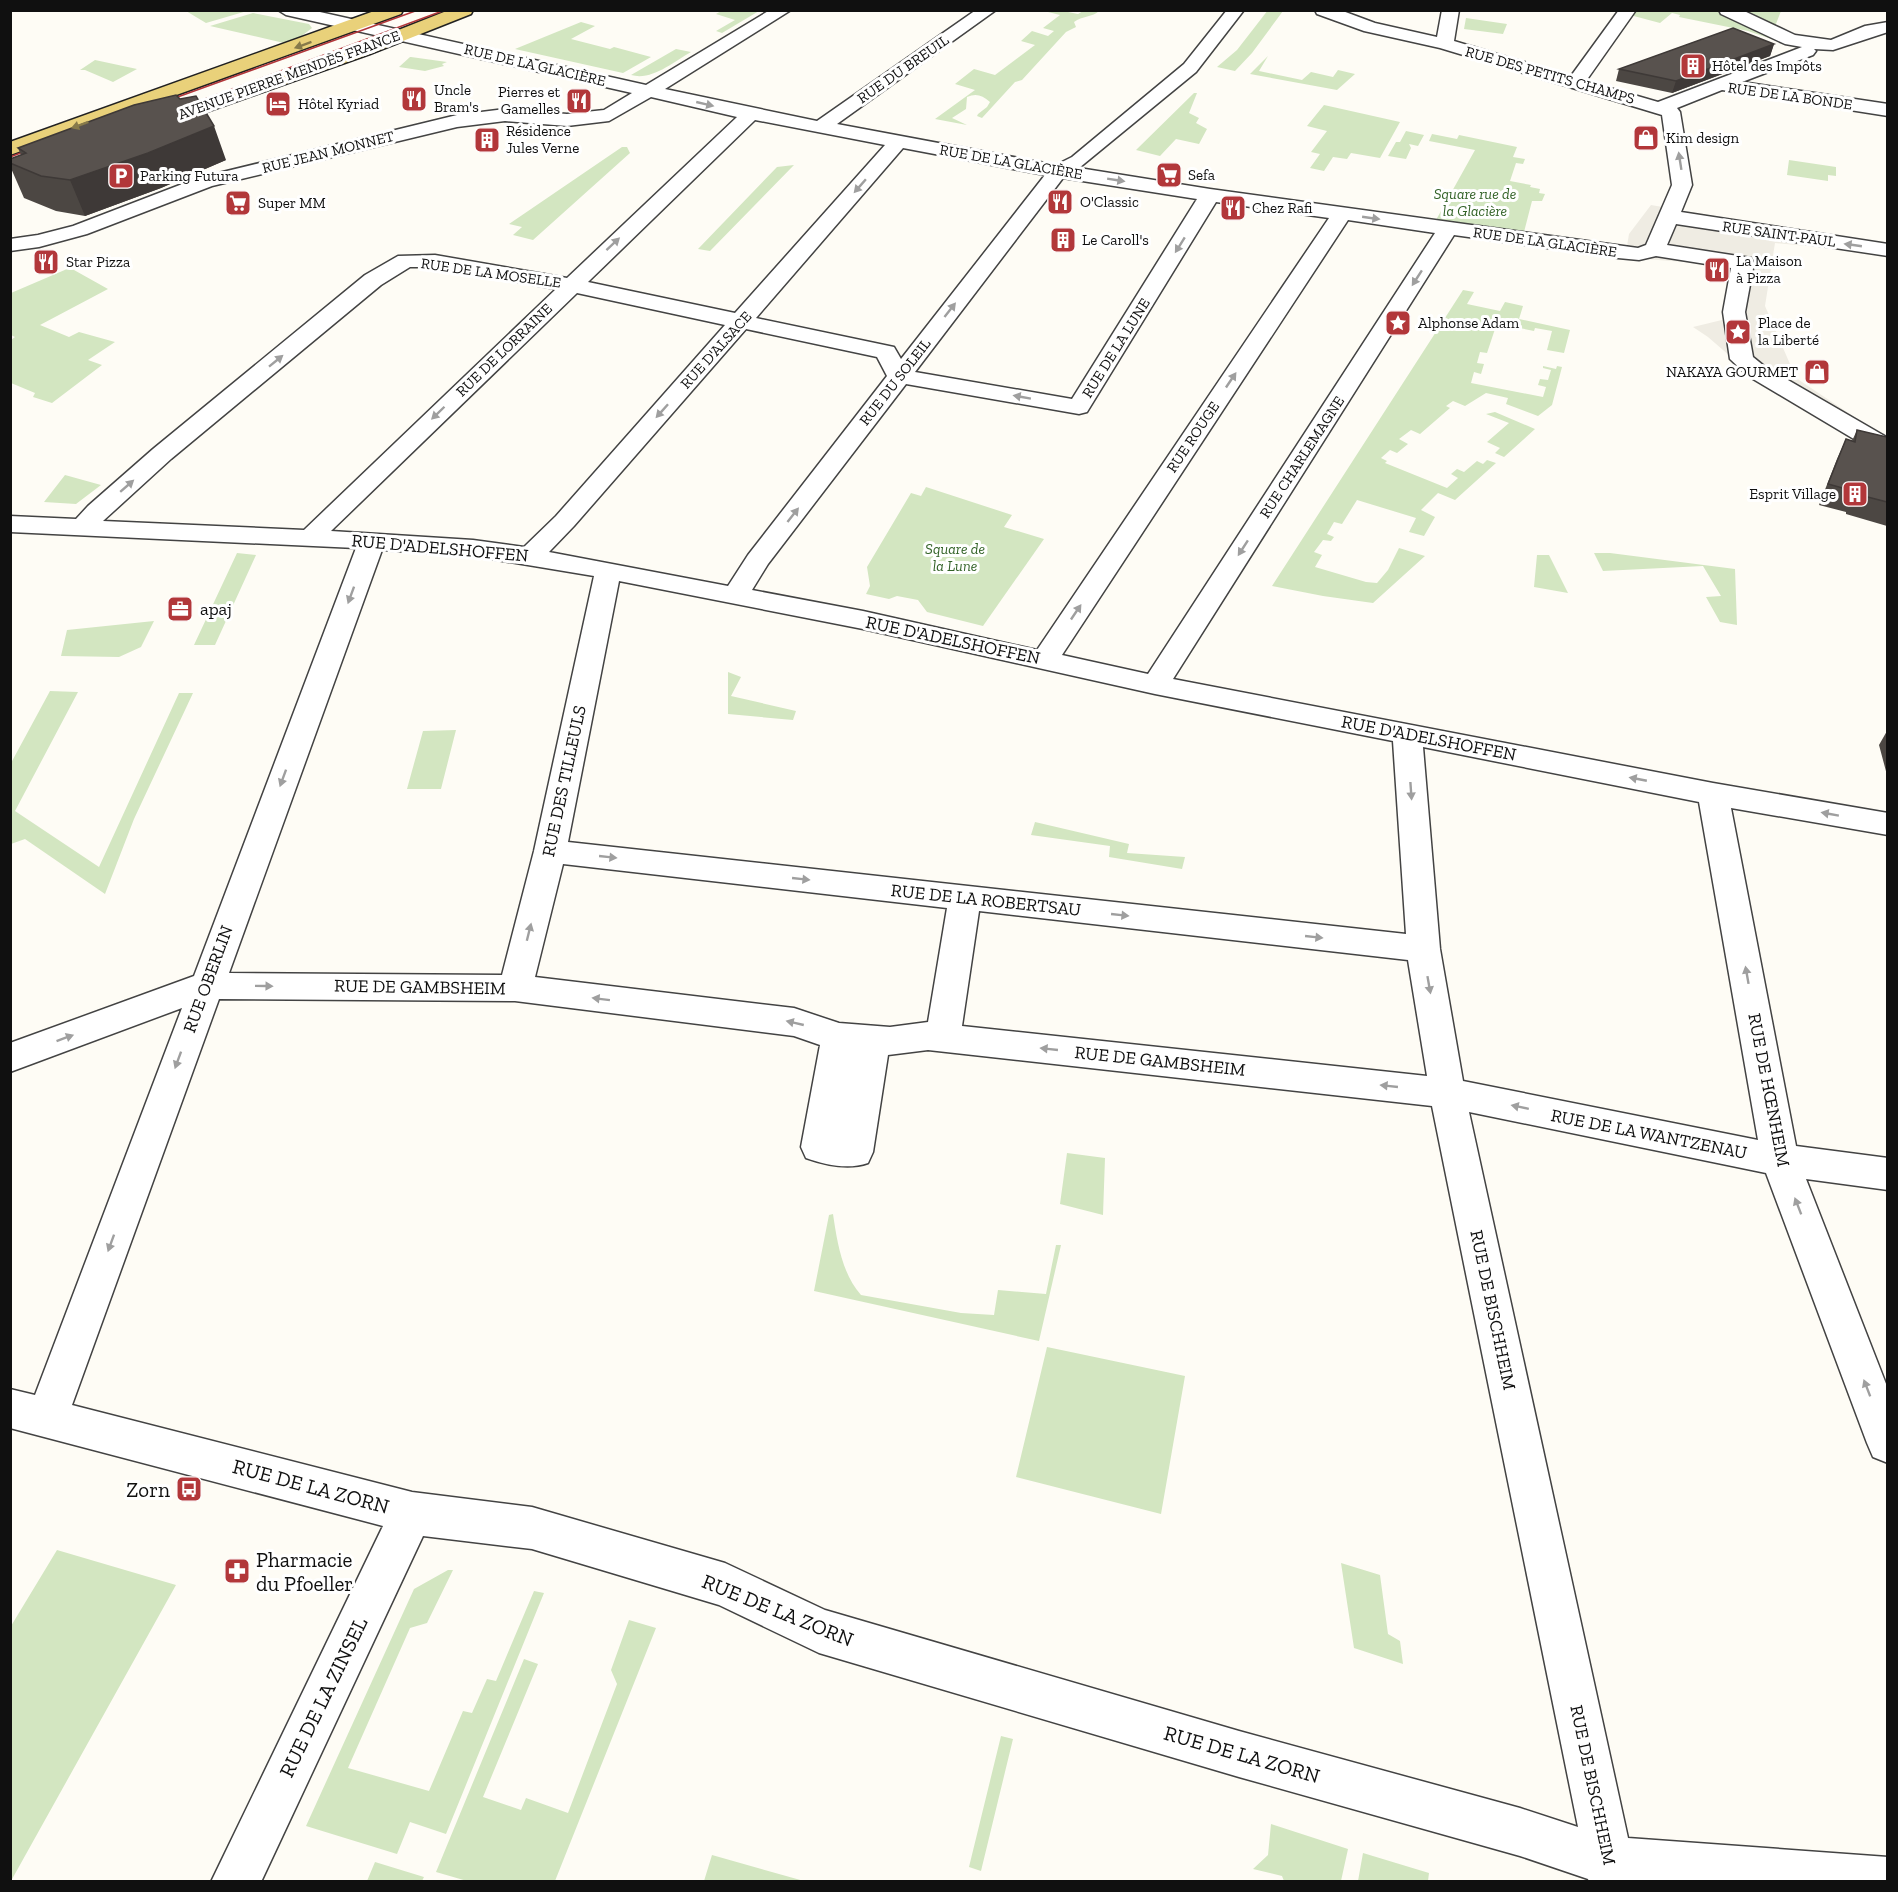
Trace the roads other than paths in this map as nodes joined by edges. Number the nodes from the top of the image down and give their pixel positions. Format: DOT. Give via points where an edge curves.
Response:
graph roads {
  1 [pos="286,10"];
  2 [pos="395,10"];
  3 [pos="465,10"];
  4 [pos="783,10"];
  5 [pos="988,10"];
  6 [pos="1236,10"];
  7 [pos="1323,10"];
  8 [pos="1451,10"];
  9 [pos="1628,10"];
  10 [pos="1727,10"];
  11 [pos="1768,10"];
  12 [pos="1751,22"];
  13 [pos="358,25"];
  14 [pos="1887,27"];
  15 [pos="400,35"];
  16 [pos="1445,44"];
  17 [pos="1801,46"];
  18 [pos="1575,83"];
  19 [pos="1723,85"];
  20 [pos="648,90"];
  21 [pos="1660,108"];
  22 [pos="1887,110"];
  23 [pos="751,114"];
  24 [pos="819,128"];
  25 [pos="140,129"];
  26 [pos="898,142"];
  27 [pos="10,149"];
  28 [pos="1058,171"];
  29 [pos="1210,195"];
  30 [pos="1650,208"];
  31 [pos="1342,214"];
  32 [pos="1671,214"];
  33 [pos="1448,229"];
  34 [pos="10,245"];
  35 [pos="1655,249"];
  36 [pos="1887,250"];
  37 [pos="571,285"];
  38 [pos="742,320"];
  39 [pos="899,376"];
  40 [pos="1887,449"];
  41 [pos="10,524"];
  42 [pos="84,526"];
  43 [pos="311,538"];
  44 [pos="372,541"];
  45 [pos="530,555"];
  46 [pos="608,572"];
  47 [pos="736,595"];
  48 [pos="1044,660"];
  49 [pos="1155,685"];
  50 [pos="1407,733"];
  51 [pos="1713,794"];
  52 [pos="1887,824"];
  53 [pos="550,851"];
  54 [pos="965,898"];
  55 [pos="1423,949"];
  56 [pos="205,986"];
  57 [pos="515,988"];
  58 [pos="839,1037"];
  59 [pos="943,1038"];
  60 [pos="873,1040"];
  61 [pos="10,1058"];
  62 [pos="1447,1093"];
  63 [pos="1780,1160"];
  64 [pos="1887,1174"];
  65 [pos="29,1413"];
  66 [pos="1887,1443"];
  67 [pos="412,1513"];
  68 [pos="1611,1871"];
  69 [pos="235,1881"];
  70 [pos="1887,1881"];
  1 -- 13 [label="street, RUE DE LA GLACIÈRE"];
  2 -- 13 [label="main road, AVENUE PIERRE MENDÈS FRANCE"];
  3 -- 15 [label="main road, AVENUE PIERRE MENDÈS FRANCE"];
  4 -- 20 [label="street, RUE JEAN MONNET"];
  5 -- 24 [label="street, RUE DU BREUIL"];
  6 -- 28 [label="street" via="1190,68 1079,161"];
  7 -- 16 [label="street, RUE DES PETITS CHAMPS" via="1370,27"];
  8 -- 16 [label="street"];
  9 -- 18 [label="street"];
  10 -- 12 [label="street"];
  11 -- 12 [label="street" via="1765,16"];
  12 -- 17 [label="street"];
  13 -- 15 [label="street, RUE DE LA GLACIÈRE"];
  13 -- 27 [label="main road, AVENUE PIERRE MENDÈS FRANCE, one-way"];
  14 -- 17 [label="street" via="1833,45"];
  15 -- 20 [label="street, RUE DE LA GLACIÈRE"];
  15 -- 25 [label="main road, AVENUE PIERRE MENDÈS FRANCE"];
  16 -- 18 [label="street, RUE DES PETITS CHAMPS"];
  17 -- 19 [label="street"];
  18 -- 21 [label="street, RUE DES PETITS CHAMPS"];
  19 -- 21 [label="street, RUE DE LA BONDE"];
  19 -- 22 [label="street, RUE DE LA BONDE"];
  20 -- 23 [label="street, RUE DE LA GLACIÈRE, one-way"];
  20 -- 34 [label="street, RUE JEAN MONNET" via="609,115 567,120 505,115 457,121 213,180 80,230"];
  32 -- 21 [label="street, one-way" via="1682,185 1682,172 1671,112"];
  23 -- 24 [label="street, RUE DE LA GLACIÈRE"];
  37 -- 23 [label="street, RUE DE LORRAINE, one-way"];
  24 -- 26 [label="street, RUE DE LA GLACIÈRE"];
  26 -- 28 [label="street, RUE DE LA GLACIÈRE"];
  26 -- 38 [label="street, RUE D'ALSACE, one-way"];
  28 -- 29 [label="street, RUE DE LA GLACIÈRE, one-way"];
  39 -- 28 [label="street, RUE DU SOLEIL, one-way"];
  29 -- 31 [label="street, RUE DE LA GLACIÈRE"];
  29 -- 39 [label="street, RUE DE LA LUNE, one-way" via="1079,407"];
  30 -- 32 [label="street, RUE SAINT-PAUL"];
  31 -- 33 [label="street, RUE DE LA GLACIÈRE, one-way"];
  48 -- 31 [label="street, RUE ROUGE, one-way"];
  32 -- 35 [label="street"];
  36 -- 32 [label="street, RUE SAINT-PAUL, one-way"];
  33 -- 35 [label="street, RUE DE LA GLACIÈRE" via="1639,254"];
  33 -- 49 [label="street, RUE CHARLEMAGNE, one-way"];
  35 -- 40 [label="street, RUE DE LA GLACIÈRE" via="1743,263 1734,312 1742,359 1765,378"];
  37 -- 38 [label="street, RUE DE LA MOSELLE"];
  42 -- 37 [label="street, RUE DE LA MOSELLE, one-way" via="162,454 373,280 406,261 435,261"];
  37 -- 43 [label="street, RUE DE LORRAINE, one-way"];
  38 -- 39 [label="street, RUE DE LA MOSELLE" via="886,352"];
  38 -- 45 [label="street, RUE D'ALSACE, one-way" via="565,521"];
  47 -- 39 [label="street, RUE DU SOLEIL, one-way" via="757,561"];
  41 -- 42 [label="street, RUE D'ADELSHOFFEN"];
  42 -- 43 [label="street, RUE D'ADELSHOFFEN"];
  43 -- 44 [label="street, RUE D'ADELSHOFFEN"];
  44 -- 45 [label="street, RUE D'ADELSHOFFEN"];
  44 -- 56 [label="street, RUE OBERLIN, one-way"];
  45 -- 46 [label="street, RUE D'ADELSHOFFEN"];
  46 -- 47 [label="street, RUE D'ADELSHOFFEN"];
  46 -- 53 [label="street, RUE DES TILLEULS"];
  47 -- 48 [label="street, RUE D'ADELSHOFFEN"];
  48 -- 49 [label="street, RUE D'ADELSHOFFEN"];
  49 -- 50 [label="street, RUE D'ADELSHOFFEN"];
  51 -- 50 [label="street, RUE D'ADELSHOFFEN, one-way"];
  50 -- 55 [label="street, RUE DE BISCHHEIM, one-way"];
  52 -- 51 [label="street, RUE D'ADELSHOFFEN, one-way"];
  63 -- 51 [label="street, RUE DE HŒNHEIM, one-way"];
  53 -- 54 [label="street, RUE DE LA ROBERTSAU, one-way"];
  57 -- 53 [label="street, RUE DES TILLEULS, one-way"];
  54 -- 55 [label="street, RUE DE LA ROBERTSAU, one-way"];
  54 -- 59 [label="street"];
  55 -- 62 [label="street, RUE DE BISCHHEIM, one-way"];
  56 -- 57 [label="street, RUE DE GAMBSHEIM, one-way"];
  61 -- 56 [label="street, RUE DE GAMBSHEIM, one-way"];
  56 -- 65 [label="street, RUE OBERLIN, one-way"];
  58 -- 57 [label="street, RUE DE GAMBSHEIM, one-way" via="794,1022"];
  58 -- 60 [label="street, RUE DE GAMBSHEIM"];
  58 -- 60 [label="street" via="819,1147 855,1152"];
  59 -- 60 [label="street, RUE DE GAMBSHEIM"];
  62 -- 59 [label="street, RUE DE GAMBSHEIM, one-way"];
  63 -- 62 [label="street, RUE DE LA WANTZENAU, one-way"];
  62 -- 68 [label="street, RUE DE BISCHHEIM"];
  63 -- 64 [label="street, RUE DE LA WANTZENAU"];
  66 -- 63 [label="street, RUE DE HŒNHEIM, one-way"];
  65 -- 67 [label="street, RUE DE LA ZORN"];
  67 -- 68 [label="street, RUE DE LA ZORN" via="531,1528 725,1585 819,1630 1520,1832"];
  67 -- 69 [label="street, RUE DE LA ZINSEL"];
  68 -- 70 [label="street, RUE DE LA ZORN"];
}
